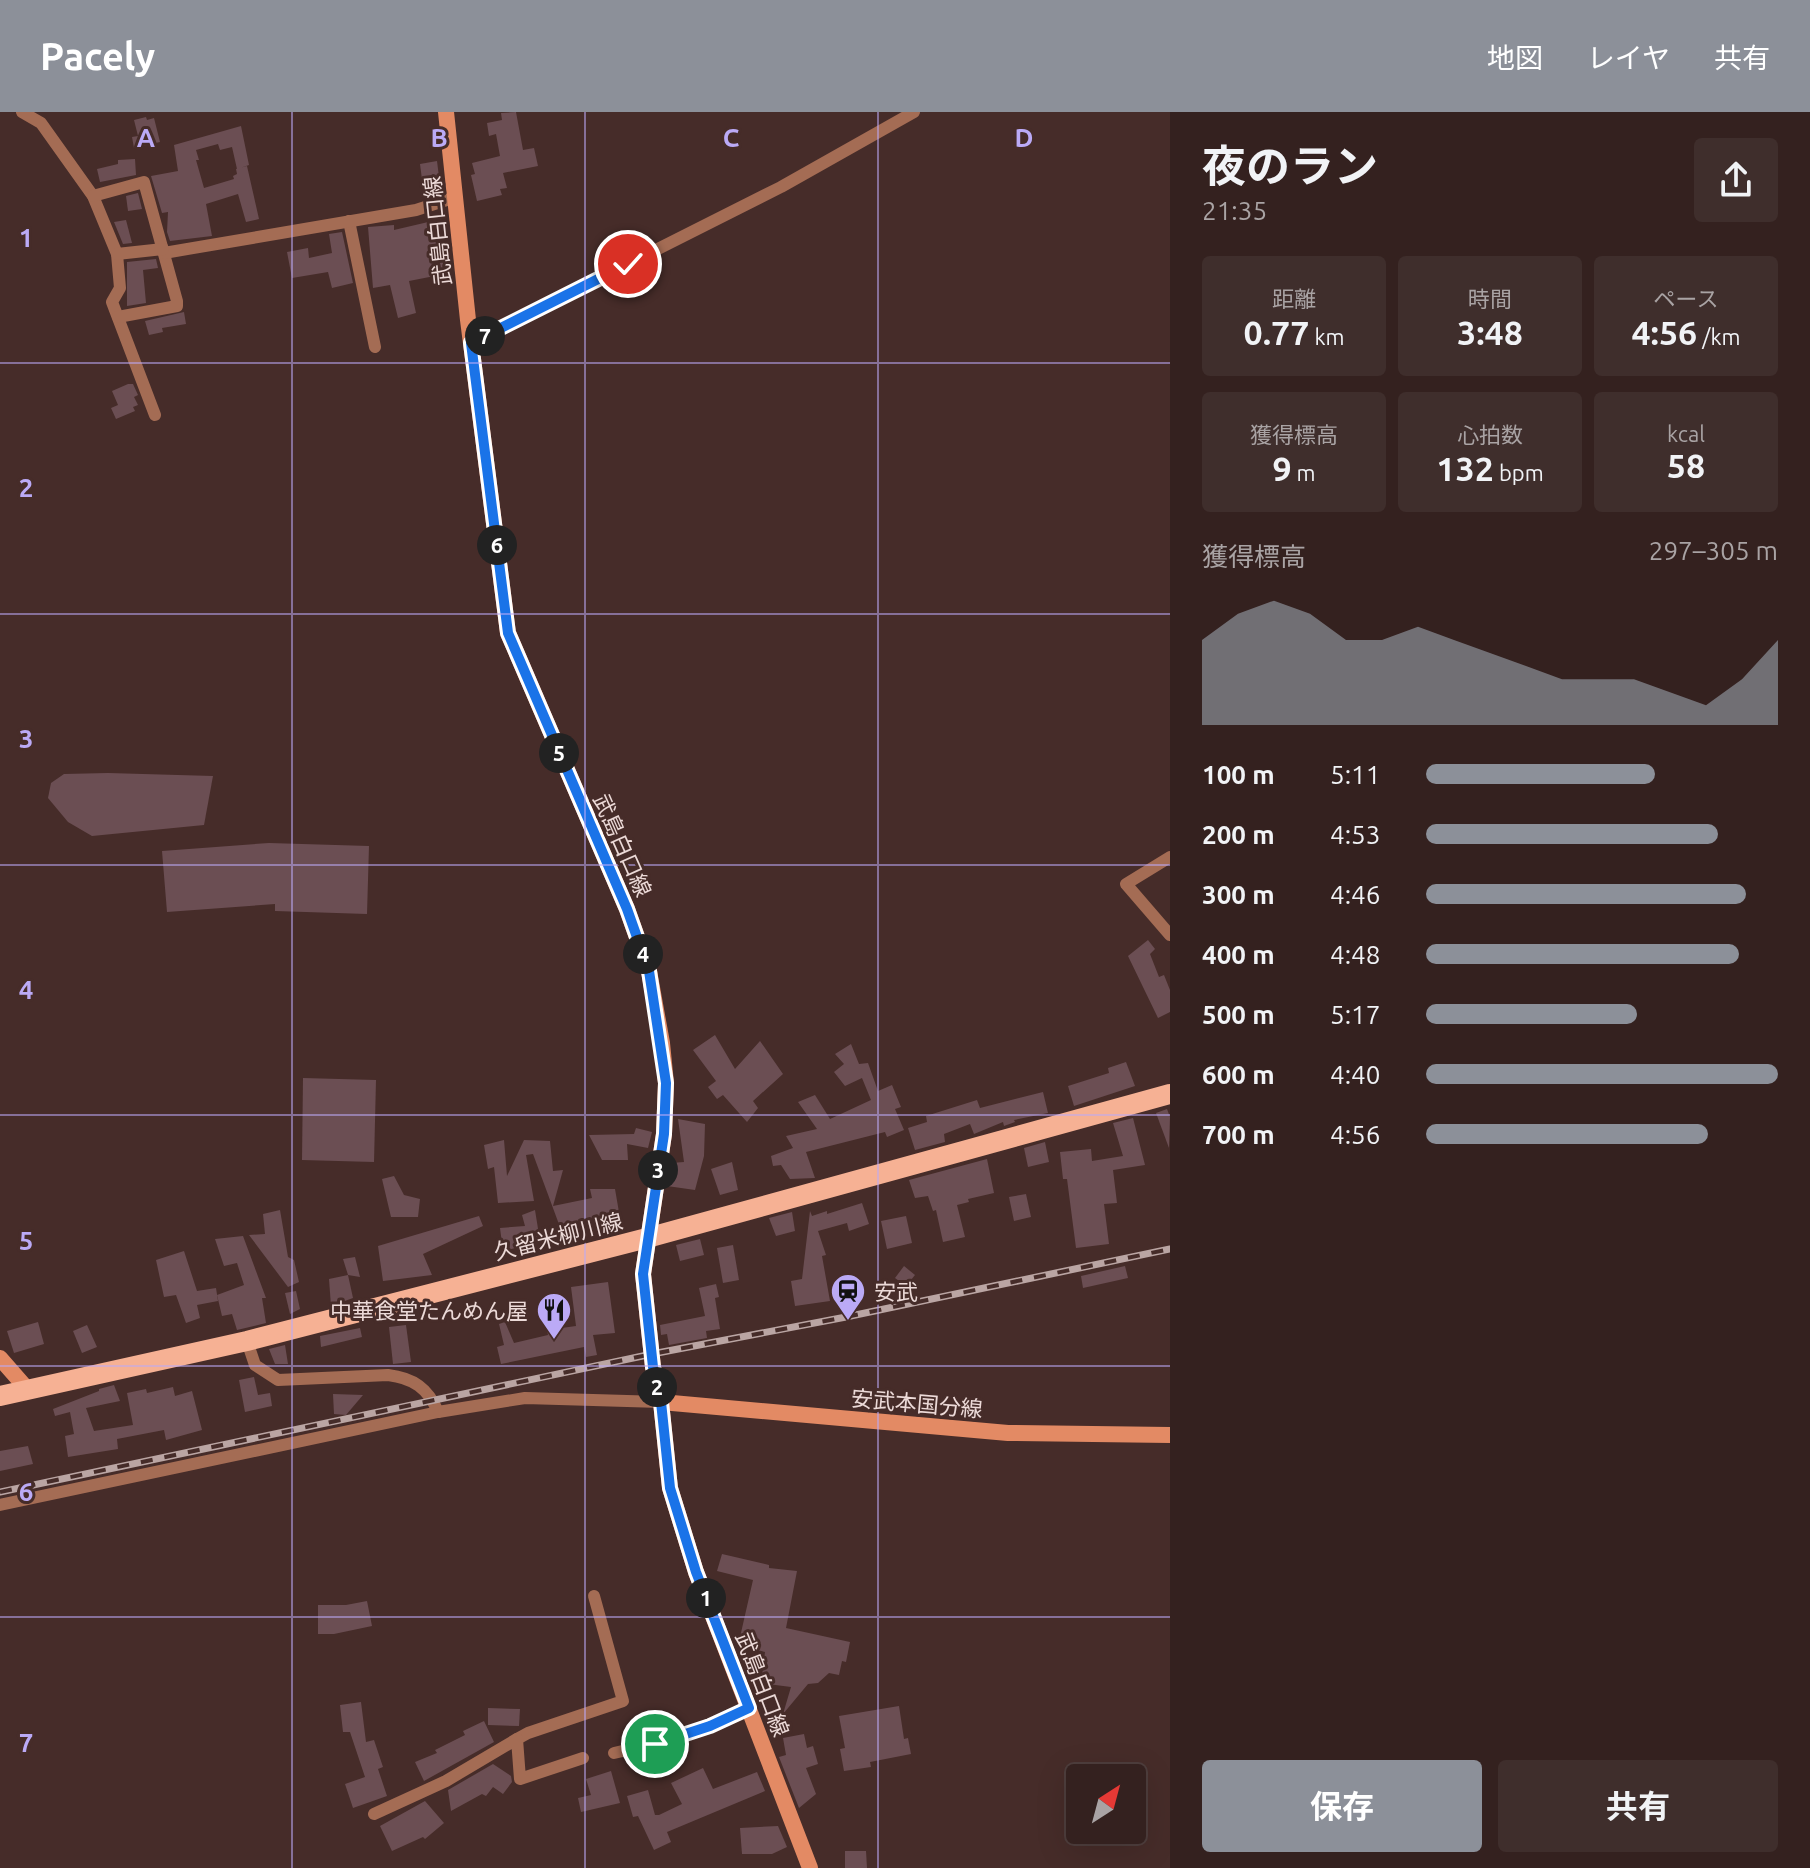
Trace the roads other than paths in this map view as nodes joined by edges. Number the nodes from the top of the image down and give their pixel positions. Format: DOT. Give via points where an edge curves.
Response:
graph roads {
  1 [pos="22,112"];
  2 [pos="446,112"];
  3 [pos="914,112"];
  4 [pos="93,196"];
  5 [pos="456,197"];
  6 [pos="349,221"];
  7 [pos="163,251"];
  8 [pos="117,254"];
  9 [pos="118,317"];
  10 [pos="471,343"];
  11 [pos="375,347"];
  12 [pos="155,415"];
  13 [pos="1170,857"];
  14 [pos="1170,935"];
  15 [pos="1170,1094"];
  16 [pos="647,1238"];
  17 [pos="247,1341"];
  18 [pos="0,1358"];
  19 [pos="28,1390"];
  20 [pos="0,1396"];
  21 [pos="661,1402"];
  22 [pos="438,1412"];
  23 [pos="1170,1435"];
  24 [pos="0,1505"];
  25 [pos="594,1596"];
  26 [pos="749,1708"];
  27 [pos="517,1739"];
  28 [pos="614,1753"];
  29 [pos="583,1758"];
  30 [pos="374,1814"];
  31 [pos="810,1868"];
  1 -- 4 [label="street" via="41,123"];
  2 -- 5 [label="main road, 武島白口線"];
  3 -- 10 [label="street" via="781,187"];
  4 -- 7 [label="street" via="144,182"];
  4 -- 8 [label="street"];
  5 -- 6 [label="street"];
  5 -- 10 [label="main road, 武島白口線"];
  6 -- 7 [label="street"];
  6 -- 11 [label="street"];
  7 -- 8 [label="street"];
  7 -- 9 [label="street" via="177,306"];
  8 -- 9 [label="street" via="120,288 112,302"];
  9 -- 12 [label="street"];
  10 -- 16 [label="main road, 武島白口線" via="508,633 649,971 666,1083 664,1134"];
  13 -- 14 [label="street" via="1126,884"];
  15 -- 16 [label="main road, 久留米柳川線"];
  16 -- 17 [label="main road, 久留米柳川線"];
  16 -- 21 [label="main road, 武島白口線" via="643,1274"];
  17 -- 19 [label="main road, 久留米柳川線"];
  17 -- 22 [label="street" via="255,1365 278,1380 405,1377 421,1386"];
  18 -- 19 [label="main road"];
  19 -- 20 [label="main road, 久留米柳川線"];
  21 -- 22 [label="street" via="525,1398"];
  21 -- 23 [label="main road, 安武本国分線" via="1008,1433"];
  21 -- 26 [label="main road, 武島白口線" via="670,1488"];
  22 -- 24 [label="street"];
  25 -- 27 [label="street" via="623,1701"];
  26 -- 28 [label="street" via="710,1726"];
  26 -- 31 [label="main road, 武島白口線"];
  27 -- 29 [label="street" via="520,1779"];
  27 -- 30 [label="street" via="446,1781"];
}
